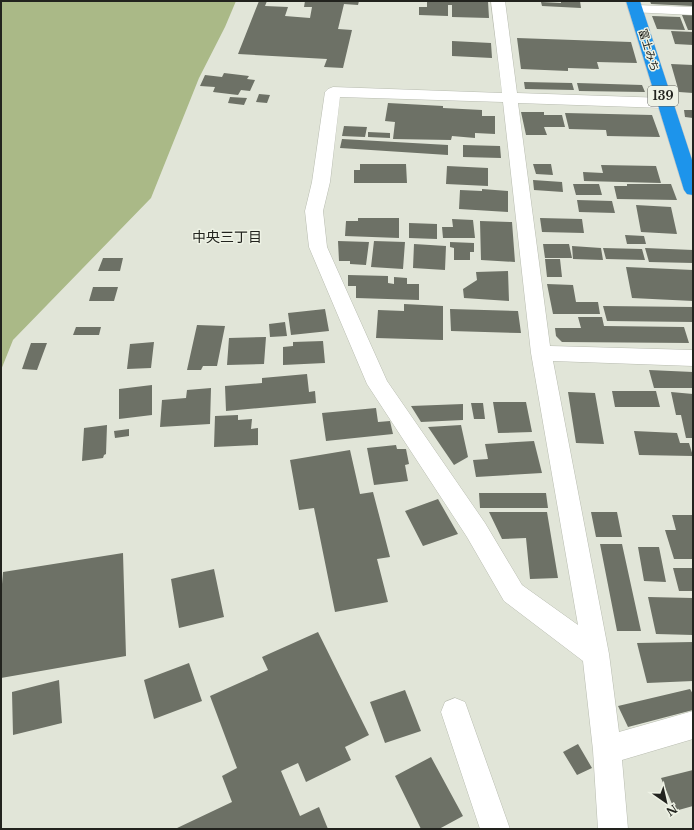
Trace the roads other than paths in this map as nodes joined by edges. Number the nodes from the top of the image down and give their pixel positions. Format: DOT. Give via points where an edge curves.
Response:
graph roads {
  1 [pos="498,1"];
  2 [pos="635,5"];
  3 [pos="693,10"];
  4 [pos="509,99"];
  5 [pos="665,103"];
  6 [pos="693,190"];
  7 [pos="541,353"];
  8 [pos="693,358"];
  9 [pos="596,654"];
  10 [pos="455,712"];
  11 [pos="693,726"];
  12 [pos="607,750"];
  13 [pos="495,829"];
  14 [pos="613,829"];
  1 -- 4 [label="street"];
  2 -- 3 [label="street"];
  2 -- 5 [label="highway, 富士みち / 139"];
  4 -- 5 [label="street"];
  4 -- 7 [label="street"];
  4 -- 9 [label="street" via="333,92 321,182 314,211 318,247 378,384 476,530 513,593"];
  5 -- 6 [label="highway, 富士みち / 139"];
  7 -- 8 [label="street"];
  7 -- 9 [label="street"];
  9 -- 12 [label="street"];
  10 -- 13 [label="street"];
  11 -- 12 [label="street"];
  12 -- 14 [label="street"];
}
